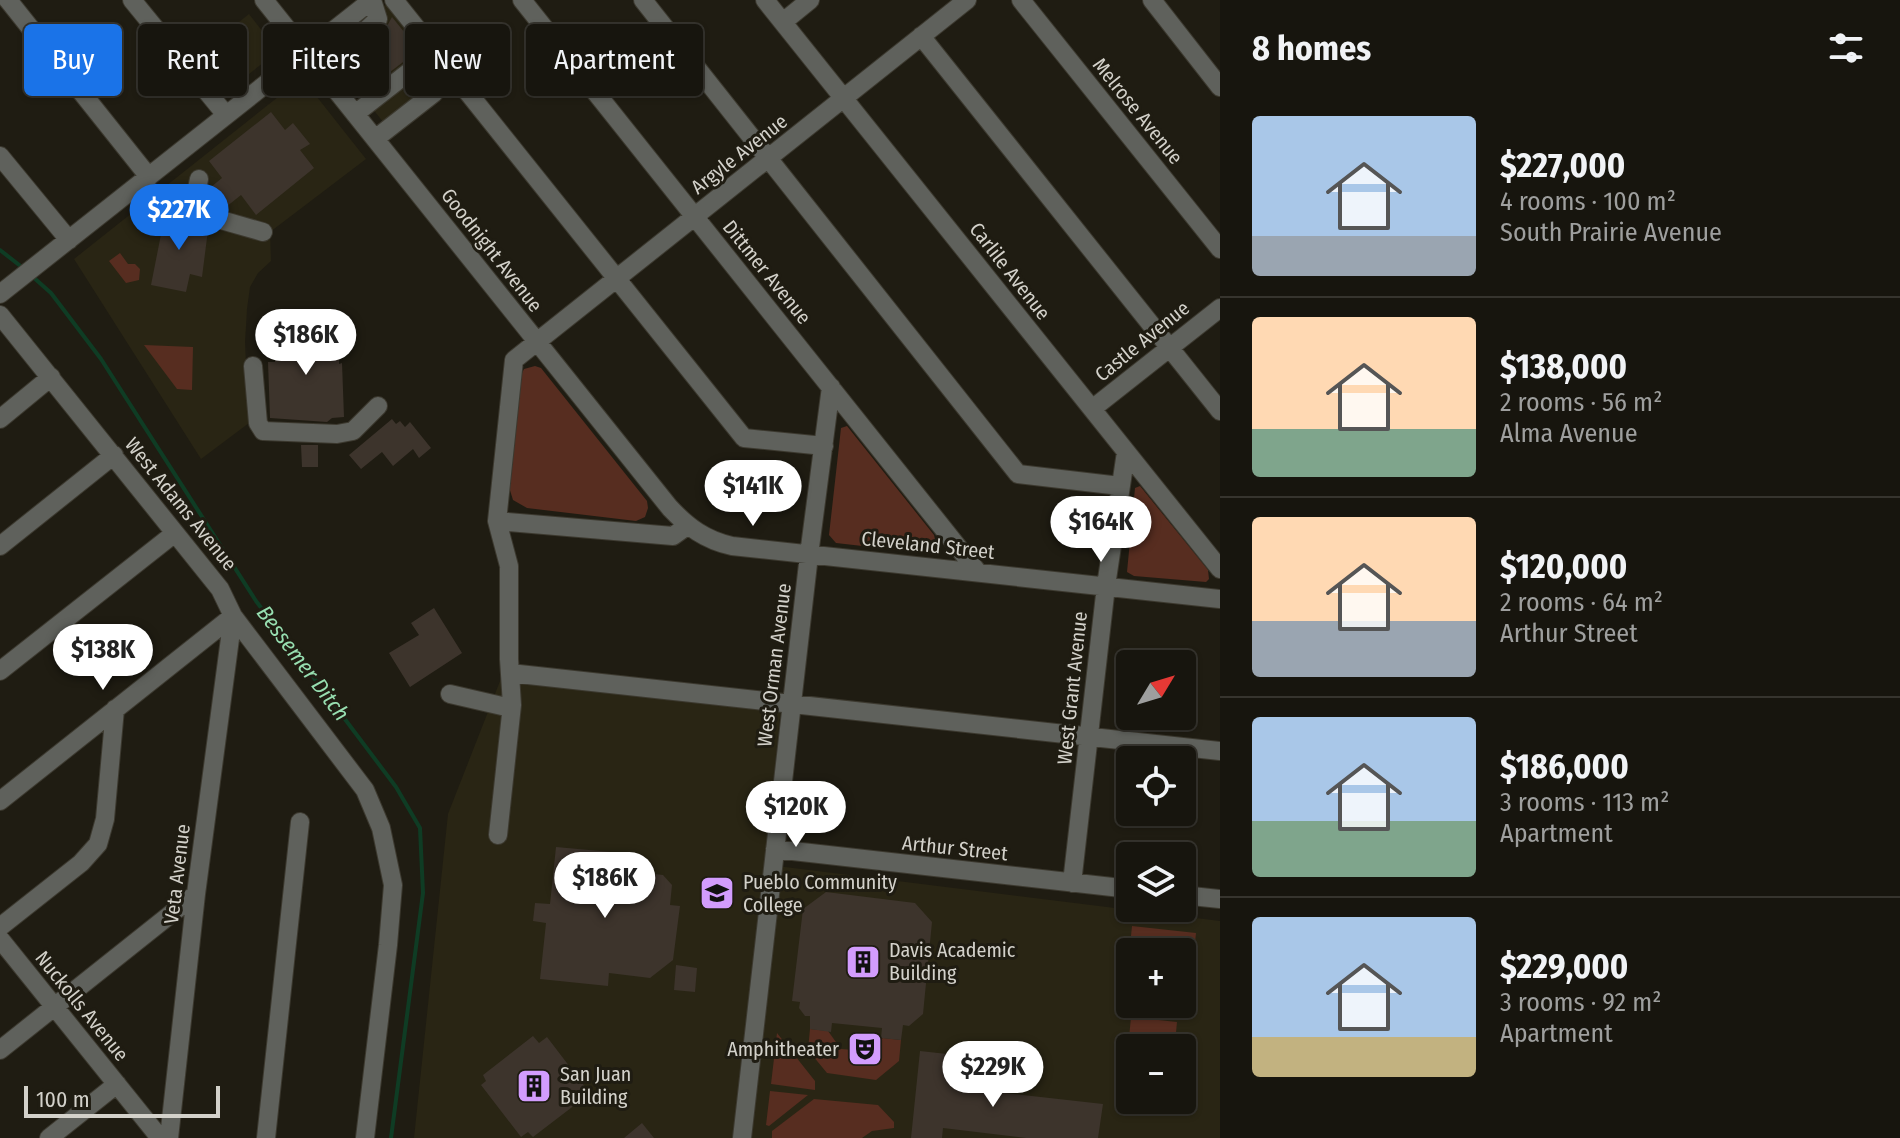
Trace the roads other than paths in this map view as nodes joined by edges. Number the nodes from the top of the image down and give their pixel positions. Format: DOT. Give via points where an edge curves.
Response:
graph roads {
  1 [pos="8,0"];
  2 [pos="132,0"];
  3 [pos="264,0"];
  4 [pos="372,0"];
  5 [pos="394,0"];
  6 [pos="522,0"];
  7 [pos="643,0"];
  8 [pos="765,0"];
  9 [pos="810,0"];
  10 [pos="967,0"];
  11 [pos="1021,0"];
  12 [pos="1152,0"];
  13 [pos="783,22"];
  14 [pos="283,24"];
  15 [pos="341,24"];
  16 [pos="921,36"];
  17 [pos="263,86"];
  18 [pos="1220,87"];
  19 [pos="341,96"];
  20 [pos="845,99"];
  21 [pos="355,114"];
  22 [pos="226,115"];
  23 [pos="375,139"];
  24 [pos="0,156"];
  25 [pos="770,157"];
  26 [pos="149,177"];
  27 [pos="199,179"];
  28 [pos="694,216"];
  29 [pos="263,232"];
  30 [pos="69,240"];
  31 [pos="1220,249"];
  32 [pos="616,279"];
  33 [pos="0,294"];
  34 [pos="1220,308"];
  35 [pos="0,315"];
  36 [pos="537,341"];
  37 [pos="1169,348"];
  38 [pos="253,366"];
  39 [pos="51,377"];
  40 [pos="831,387"];
  41 [pos="378,406"];
  42 [pos="1092,409"];
  43 [pos="1220,411"];
  44 [pos="0,419"];
  45 [pos="824,446"];
  46 [pos="1126,452"];
  47 [pos="114,455"];
  48 [pos="1120,486"];
  49 [pos="497,521"];
  50 [pos="687,526"];
  51 [pos="175,533"];
  52 [pos="0,546"];
  53 [pos="809,555"];
  54 [pos="1220,569"];
  55 [pos="977,571"];
  56 [pos="1106,586"];
  57 [pos="1220,599"];
  58 [pos="233,616"];
  59 [pos="509,666"];
  60 [pos="0,671"];
  61 [pos="450,694"];
  62 [pos="792,703"];
  63 [pos="512,705"];
  64 [pos="115,709"];
  65 [pos="1089,737"];
  66 [pos="1220,751"];
  67 [pos="0,801"];
  68 [pos="300,822"];
  69 [pos="498,835"];
  70 [pos="775,849"];
  71 [pos="1072,883"];
  72 [pos="1116,888"];
  73 [pos="196,894"];
  74 [pos="1196,896"];
  75 [pos="1220,899"];
  76 [pos="0,927"];
  77 [pos="0,939"];
  78 [pos="54,1007"];
  79 [pos="0,1050"];
  80 [pos="117,1084"];
  81 [pos="49,1138"];
  82 [pos="160,1138"];
  83 [pos="169,1138"];
  84 [pos="266,1138"];
  85 [pos="365,1138"];
  86 [pos="742,1138"];
  1 -- 26 [label="street"];
  2 -- 22 [label="street"];
  3 -- 14 [label="street, Goodnight Avenue"];
  4 -- 15 [label="street"];
  5 -- 32 [label="street"];
  6 -- 28 [label="street, Dittmer Avenue"];
  7 -- 25 [label="street"];
  8 -- 13 [label="street, Carlile Avenue"];
  9 -- 13 [label="street"];
  10 -- 16 [label="street, Argyle Avenue"];
  11 -- 31 [label="street, Melrose Avenue"];
  12 -- 18 [label="street"];
  13 -- 20 [label="street, Carlile Avenue"];
  16 -- 20 [label="street, Argyle Avenue"];
  16 -- 37 [label="street"];
  17 -- 22 [label="street"];
  19 -- 21 [label="street, Goodnight Avenue"];
  20 -- 25 [label="street, Argyle Avenue"];
  20 -- 42 [label="street, Carlile Avenue"];
  21 -- 23 [label="street, Goodnight Avenue"];
  21 -- 23 [label="street" via="414,68 421,76 434,93"];
  22 -- 26 [label="street"];
  23 -- 36 [label="street, Goodnight Avenue"];
  24 -- 30 [label="street"];
  25 -- 28 [label="street, Argyle Avenue"];
  25 -- 48 [label="street" via="1018,474"];
  26 -- 30 [label="street"];
  27 -- 29 [label="street" via="197,189 221,220"];
  28 -- 32 [label="street, Argyle Avenue"];
  28 -- 40 [label="street, Dittmer Avenue"];
  30 -- 33 [label="street"];
  32 -- 36 [label="street, Argyle Avenue"];
  32 -- 45 [label="street" via="744,438"];
  34 -- 37 [label="street, Castle Avenue"];
  35 -- 39 [label="street, West Adams Avenue"];
  36 -- 49 [label="street" via="514,360"];
  36 -- 50 [label="street, Goodnight Avenue"];
  37 -- 42 [label="street, Castle Avenue"];
  37 -- 43 [label="street"];
  38 -- 41 [label="street" via="263,431 353,431"];
  39 -- 44 [label="street"];
  39 -- 47 [label="street, West Adams Avenue"];
  40 -- 45 [label="street, West Orman Avenue"];
  40 -- 55 [label="street, Dittmer Avenue"];
  42 -- 46 [label="street, Carlile Avenue"];
  45 -- 53 [label="street, West Orman Avenue"];
  46 -- 48 [label="street, West Grant Avenue"];
  46 -- 54 [label="street, Carlile Avenue"];
  47 -- 51 [label="street, West Adams Avenue"];
  47 -- 52 [label="street"];
  48 -- 56 [label="street, West Grant Avenue"];
  49 -- 50 [label="street" via="673,536"];
  49 -- 59 [label="street" via="509,566"];
  50 -- 53 [label="street, Cleveland Street" via="716,543"];
  51 -- 58 [label="street, West Adams Avenue" via="220,589"];
  51 -- 60 [label="street"];
  53 -- 55 [label="street, Cleveland Street"];
  53 -- 62 [label="street, West Orman Avenue"];
  55 -- 56 [label="street, Cleveland Street"];
  56 -- 57 [label="street, Cleveland Street"];
  56 -- 65 [label="street, West Grant Avenue"];
  58 -- 64 [label="street"];
  58 -- 73 [label="street, Veta Avenue"];
  58 -- 85 [label="street, West Adams Avenue" via="365,790 381,828 393,885"];
  59 -- 62 [label="street"];
  59 -- 63 [label="street"];
  61 -- 63 [label="street"];
  62 -- 65 [label="street"];
  62 -- 70 [label="street, West Orman Avenue"];
  63 -- 69 [label="street"];
  64 -- 67 [label="street"];
  64 -- 76 [label="street" via="98,844"];
  65 -- 66 [label="street"];
  65 -- 71 [label="street, West Grant Avenue"];
  68 -- 84 [label="street"];
  70 -- 71 [label="street, Arthur Street"];
  70 -- 86 [label="street, West Orman Avenue"];
  71 -- 72 [label="street, Arthur Street"];
  73 -- 78 [label="street"];
  73 -- 83 [label="street, Veta Avenue"];
  74 -- 75 [label="street"];
  77 -- 78 [label="street, Nuckolls Avenue"];
  78 -- 79 [label="street"];
  78 -- 80 [label="street, Nuckolls Avenue"];
  80 -- 81 [label="street"];
  80 -- 82 [label="street, Nuckolls Avenue"];
}
